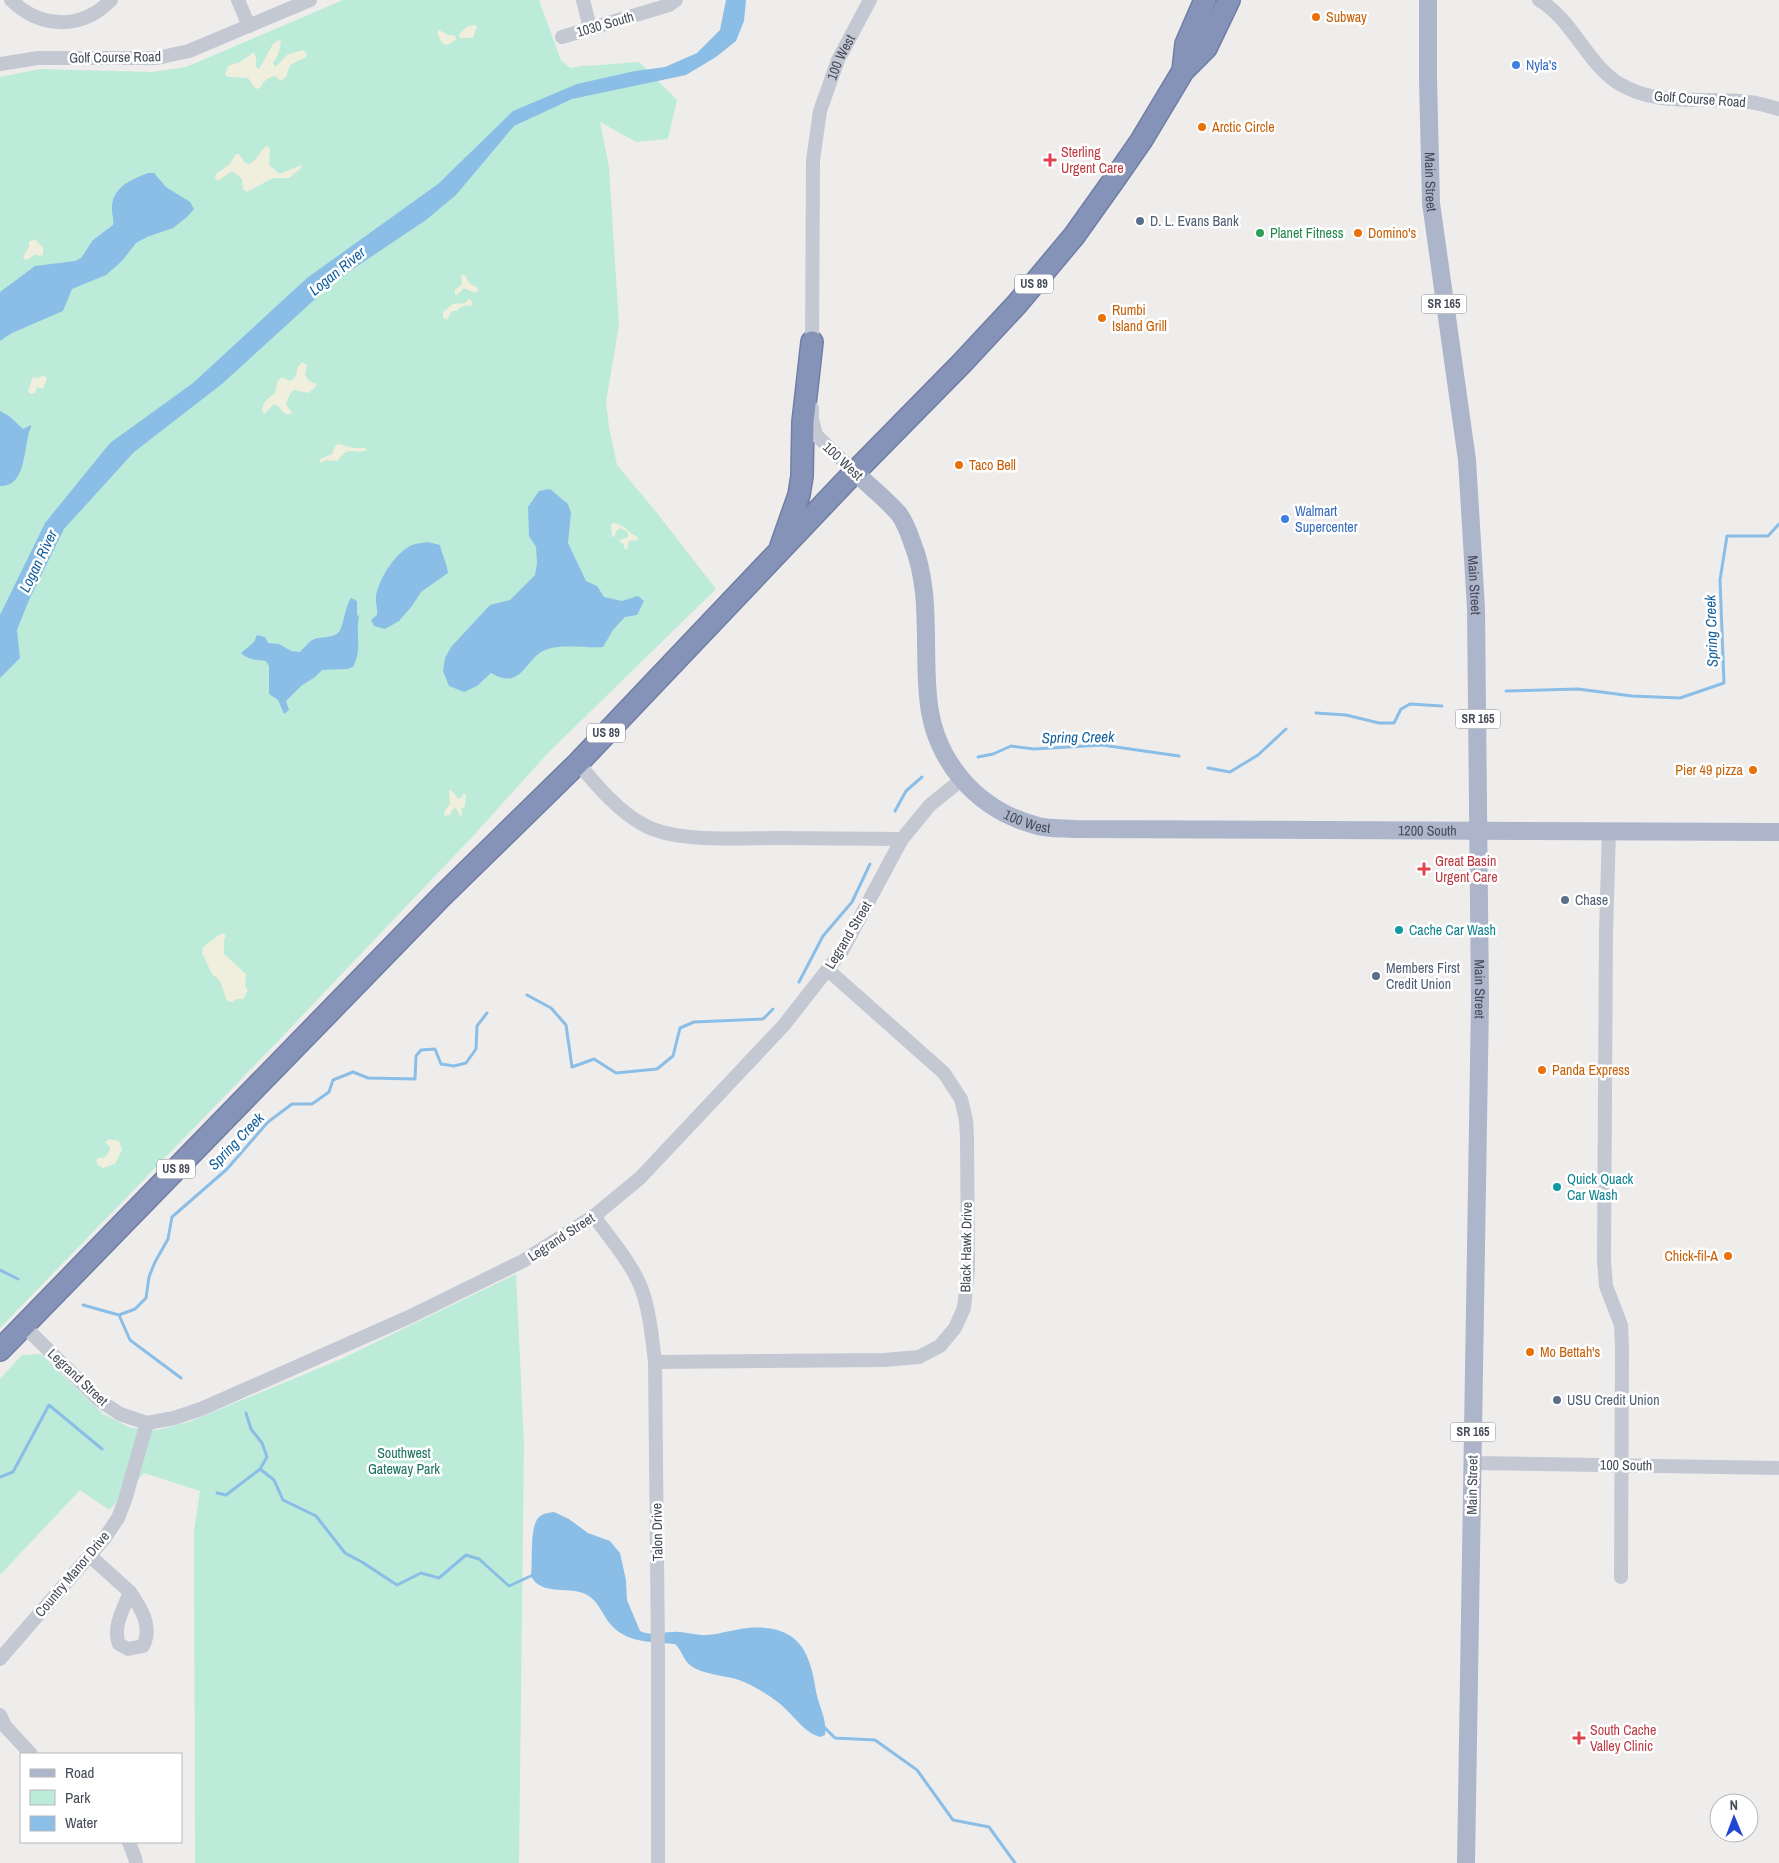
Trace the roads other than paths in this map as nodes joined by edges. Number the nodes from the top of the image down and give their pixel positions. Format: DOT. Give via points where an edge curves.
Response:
graph roads {
  1 [pos="12,0"];
  2 [pos="111,0"];
  3 [pos="238,0"];
  4 [pos="310,0"];
  5 [pos="583,0"];
  6 [pos="676,0"];
  7 [pos="870,0"];
  8 [pos="1205,0"];
  9 [pos="1229,0"];
  10 [pos="1428,0"];
  11 [pos="1539,0"];
  12 [pos="249,26"];
  13 [pos="590,28"];
  14 [pos="562,37"];
  15 [pos="0,64"];
  16 [pos="1183,71"];
  17 [pos="1779,108"];
  18 [pos="812,342"];
  19 [pos="855,472"];
  20 [pos="778,553"];
  21 [pos="578,763"];
  22 [pos="961,780"];
  23 [pos="1075,829"];
  24 [pos="1479,830"];
  25 [pos="1609,830"];
  26 [pos="1779,832"];
  27 [pos="902,839"];
  28 [pos="828,970"];
  29 [pos="594,1216"];
  30 [pos="24,1326"];
  31 [pos="0,1350"];
  32 [pos="655,1362"];
  33 [pos="147,1423"];
  34 [pos="1473,1463"];
  35 [pos="1621,1465"];
  36 [pos="1779,1468"];
  37 [pos="90,1556"];
  38 [pos="1621,1577"];
  39 [pos="130,1592"];
  40 [pos="119,1620"];
  41 [pos="146,1621"];
  42 [pos="0,1659"];
  43 [pos="0,1716"];
  44 [pos="31,1753"];
  45 [pos="129,1843"];
  46 [pos="136,1863"];
  47 [pos="658,1863"];
  48 [pos="1466,1863"];
  1 -- 2 [label="street" via="39,19 61,23 82,20 102,10"];
  3 -- 12 [label="street"];
  4 -- 12 [label="street, Golf Course Road"];
  5 -- 13 [label="street"];
  6 -- 13 [label="street, 1030 South" via="670,5"];
  7 -- 18 [label="street, 100 West" via="838,60 820,111 813,160"];
  8 -- 16 [label="highway, US 89" via="1186,44"];
  9 -- 16 [label="highway, US 89" via="1206,48"];
  10 -- 24 [label="main road, Main Street / SR 165" via="1431,203 1467,460 1476,608"];
  11 -- 17 [label="street, Golf Course Road" via="1561,19 1600,68 1635,92 1656,98 1748,102"];
  12 -- 15 [label="street, Golf Course Road" via="189,52 157,58 38,58"];
  13 -- 14 [label="street, 1030 South"];
  16 -- 19 [label="highway, US 89" via="1141,141 1074,236 962,364"];
  18 -- 19 [label="street, 100 West" via="812,420 816,435"];
  18 -- 20 [label="highway" via="799,495"];
  19 -- 20 [label="highway, US 89"];
  19 -- 22 [label="main road, 100 West" via="900,516 912,542 925,605 928,697 932,721 942,750"];
  20 -- 21 [label="highway, US 89"];
  21 -- 27 [label="street" via="621,809 645,826 675,835"];
  21 -- 30 [label="highway, US 89" via="442,896"];
  22 -- 23 [label="main road, 100 West" via="983,801 1006,816 1039,827"];
  22 -- 27 [label="street, Legrand Street" via="930,805"];
  23 -- 24 [label="main road, 1200 South"];
  24 -- 25 [label="main road, 1200 South"];
  24 -- 34 [label="main road, Main Street / SR 165" via="1480,1001"];
  25 -- 26 [label="main road, 1200 South"];
  25 -- 35 [label="street" via="1604,1260 1606,1286 1621,1325"];
  27 -- 28 [label="street, Legrand Street" via="842,951"];
  28 -- 29 [label="street, Legrand Street" via="784,1026 684,1132 640,1178"];
  28 -- 32 [label="street, Black Hawk Drive" via="944,1073 961,1099 967,1137 968,1269 964,1308 955,1328 940,1346 919,1357"];
  29 -- 32 [label="street, Talon Drive" via="642,1290"];
  29 -- 33 [label="street, Legrand Street" via="523,1261 409,1317 201,1409"];
  30 -- 31 [label="highway, US 89"];
  30 -- 33 [label="street, Legrand Street" via="99,1400 120,1414"];
  32 -- 47 [label="street, Talon Drive"];
  33 -- 37 [label="street, Country Manor Drive" via="118,1518"];
  34 -- 35 [label="street, 100 South"];
  34 -- 48 [label="main road, Main Street / SR 165"];
  35 -- 36 [label="street, 100 South"];
  35 -- 38 [label="street"];
  37 -- 39 [label="street"];
  37 -- 42 [label="street, Country Manor Drive"];
  39 -- 40 [label="street"];
  39 -- 41 [label="street"];
  40 -- 41 [label="street"];
  40 -- 41 [label="street" via="116,1637 119,1644 128,1649 143,1646 147,1638"];
  43 -- 44 [label="street" via="5,1726"];
  45 -- 46 [label="street"];
}
